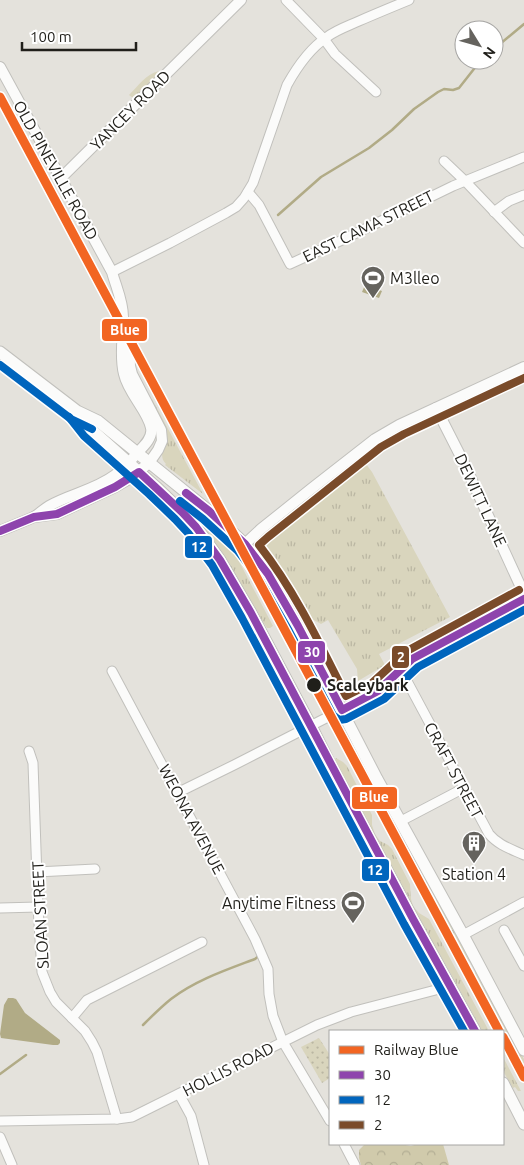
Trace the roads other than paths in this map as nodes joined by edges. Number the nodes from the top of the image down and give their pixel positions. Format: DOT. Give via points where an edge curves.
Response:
graph roads {
  1 [pos="241,0"];
  2 [pos="286,0"];
  3 [pos="409,0"];
  4 [pos="324,39"];
  5 [pos="0,67"];
  6 [pos="376,92"];
  7 [pos="524,157"];
  8 [pos="444,161"];
  9 [pos="61,178"];
  10 [pos="465,181"];
  11 [pos="248,192"];
  12 [pos="524,195"];
  13 [pos="494,212"];
  14 [pos="524,243"];
  15 [pos="112,272"];
  16 [pos="0,352"];
  17 [pos="524,367"];
  18 [pos="436,408"];
  19 [pos="77,411"];
  20 [pos="137,453"];
  21 [pos="128,462"];
  22 [pos="149,463"];
  23 [pos="139,472"];
  24 [pos="34,517"];
  25 [pos="0,530"];
  26 [pos="245,544"];
  27 [pos="524,594"];
  28 [pos="524,599"];
  29 [pos="400,668"];
  30 [pos="112,671"];
  31 [pos="342,710"];
  32 [pos="312,726"];
  33 [pos="29,751"];
  34 [pos="464,788"];
  35 [pos="177,793"];
  36 [pos="401,822"];
  37 [pos="524,855"];
  38 [pos="94,869"];
  39 [pos="37,872"];
  40 [pos="524,902"];
  41 [pos="38,907"];
  42 [pos="0,908"];
  43 [pos="504,930"];
  44 [pos="463,935"];
  45 [pos="202,942"];
  46 [pos="524,943"];
  47 [pos="515,948"];
  48 [pos="524,966"];
  49 [pos="451,986"];
  50 [pos="72,1018"];
  51 [pos="474,1030"];
  52 [pos="283,1042"];
  53 [pos="524,1050"];
  54 [pos="504,1085"];
  55 [pos="179,1094"];
  56 [pos="519,1103"];
  57 [pos="117,1119"];
  58 [pos="329,1119"];
  59 [pos="0,1121"];
  60 [pos="524,1122"];
  61 [pos="0,1137"];
  62 [pos="345,1145"];
  63 [pos="12,1165"];
  64 [pos="204,1165"];
  65 [pos="355,1165"];
  1 -- 9 [label="street, YANCEY ROAD"];
  2 -- 4 [label="street"];
  3 -- 4 [label="street"];
  4 -- 6 [label="street" via="335,54"];
  4 -- 11 [label="street" via="302,60 287,85"];
  5 -- 9 [label="street, OLD PINEVILLE ROAD"];
  7 -- 10 [label="street, EAST CAMA STREET"];
  8 -- 10 [label="street"];
  9 -- 15 [label="street, OLD PINEVILLE ROAD"];
  10 -- 11 [label="street, EAST CAMA STREET" via="290,264 259,205"];
  10 -- 13 [label="street"];
  11 -- 15 [label="street" via="236,207 226,213"];
  12 -- 13 [label="street"];
  13 -- 14 [label="street"];
  15 -- 20 [label="street, OLD PINEVILLE ROAD" via="123,311 124,374 152,432"];
  15 -- 22 [label="street, OLD PINEVILLE ROAD" via="121,281 127,297 132,374 161,430 162,440"];
  16 -- 19 [label="main road"];
  17 -- 18 [label="street"];
  18 -- 26 [label="street" via="375,439"];
  18 -- 27 [label="street, DEWITT LANE"];
  19 -- 20 [label="main road" via="98,421"];
  19 -- 21 [label="main road" via="91,429"];
  20 -- 21 [label="street"];
  20 -- 22 [label="main road"];
  21 -- 23 [label="main road"];
  21 -- 24 [label="street" via="114,476 49,506"];
  22 -- 23 [label="street, OLD PINEVILLE ROAD"];
  22 -- 26 [label="main road"];
  23 -- 24 [label="street, OLD PINEVILLE ROAD" via="57,514"];
  23 -- 32 [label="main road" via="196,527 220,560"];
  24 -- 25 [label="street"];
  26 -- 31 [label="main road" via="282,597"];
  28 -- 29 [label="street"];
  29 -- 31 [label="street" via="378,691"];
  29 -- 34 [label="street, CRAFT STREET"];
  30 -- 35 [label="street, WEONA AVENUE"];
  31 -- 32 [label="street"];
  31 -- 36 [label="main road"];
  32 -- 35 [label="street"];
  32 -- 49 [label="main road"];
  33 -- 39 [label="street, SLOAN STREET" via="33,763"];
  34 -- 36 [label="street"];
  34 -- 37 [label="street, CRAFT STREET" via="492,838"];
  35 -- 52 [label="street, WEONA AVENUE" via="228,886 268,969 273,1016"];
  36 -- 44 [label="main road"];
  38 -- 39 [label="street"];
  39 -- 41 [label="street, SLOAN STREET"];
  40 -- 44 [label="street"];
  41 -- 42 [label="street"];
  41 -- 50 [label="street, SLOAN STREET" via="42,972 56,1002"];
  43 -- 47 [label="street"];
  44 -- 53 [label="main road"];
  45 -- 50 [label="street" via="88,1000"];
  46 -- 47 [label="street"];
  47 -- 48 [label="street"];
  49 -- 51 [label="main road"];
  49 -- 52 [label="street, HOLLIS ROAD" via="339,1016"];
  50 -- 57 [label="street, SLOAN STREET" via="85,1031 97,1052"];
  52 -- 55 [label="street, HOLLIS ROAD"];
  52 -- 58 [label="street"];
  54 -- 56 [label="main road"];
  55 -- 57 [label="street, HOLLIS ROAD" via="137,1115"];
  55 -- 64 [label="street" via="191,1116"];
  56 -- 60 [label="main road"];
  57 -- 59 [label="street, HOLLIS ROAD"];
  61 -- 63 [label="street"];
  62 -- 65 [label="street"];
}
